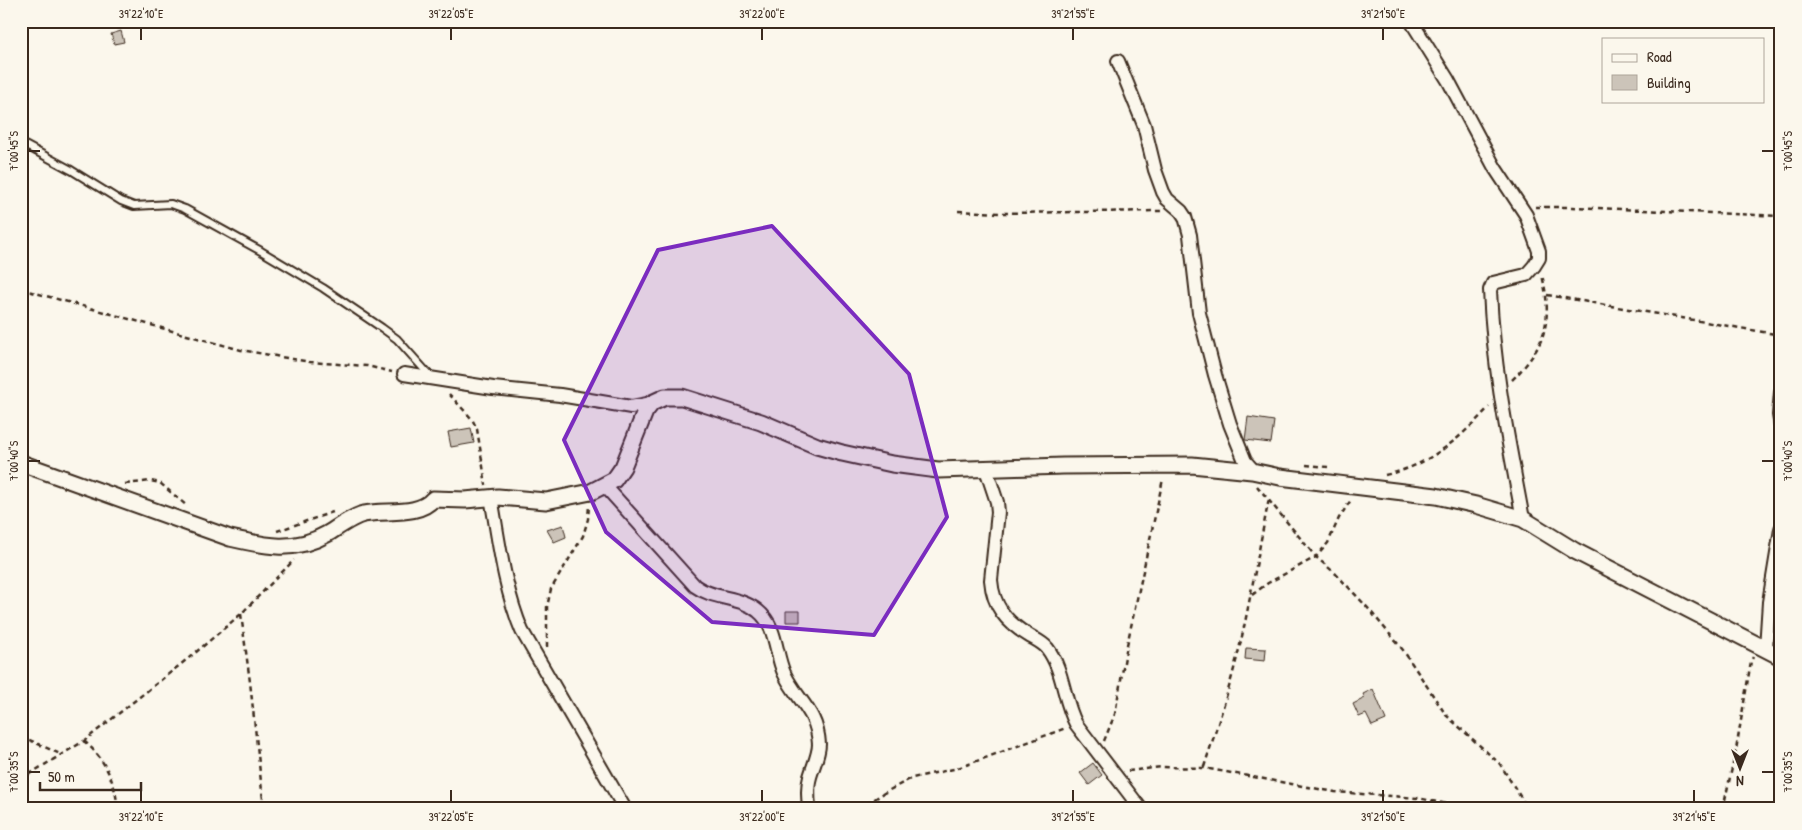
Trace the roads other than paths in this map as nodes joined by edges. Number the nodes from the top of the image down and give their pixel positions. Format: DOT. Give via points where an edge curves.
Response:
graph roads {
  1 [pos="24,21"];
  2 [pos="1411,21"];
  3 [pos="21,27"];
  4 [pos="1118,61"];
  5 [pos="21,142"];
  6 [pos="404,374"];
  7 [pos="436,380"];
  8 [pos="1781,392"];
  9 [pos="652,403"];
  10 [pos="1781,427"];
  11 [pos="21,463"];
  12 [pos="986,469"];
  13 [pos="1253,471"];
  14 [pos="598,489"];
  15 [pos="489,497"];
  16 [pos="1523,520"];
  17 [pos="1781,529"];
  18 [pos="1763,646"];
  19 [pos="1781,656"];
  20 [pos="809,807"];
  21 [pos="625,809"];
  22 [pos="1141,809"];
  1 -- 3 [label="lane"];
  2 -- 16 [label="street" via="1448,80 1473,130 1526,214 1539,251 1526,275 1504,279 1490,287 1492,336"];
  4 -- 13 [label="street" via="1144,124 1163,192 1185,217 1199,313 1215,375 1230,424 1245,461"];
  5 -- 7 [label="lane" via="120,201 134,206 171,204 261,251 397,339"];
  6 -- 7 [label="street"];
  7 -- 9 [label="street" via="631,407"];
  8 -- 10 [label="street"];
  9 -- 12 [label="street" via="666,397 690,399 761,422 817,446 892,464 938,470"];
  9 -- 14 [label="street" via="645,412 623,467 614,480"];
  11 -- 15 [label="street" via="230,538 282,547 312,543 362,514 408,510 428,505 433,499"];
  12 -- 13 [label="street" via="1192,465"];
  12 -- 22 [label="street" via="998,512 991,580 997,605 1016,628 1047,648 1076,724"];
  13 -- 16 [label="street" via="1358,488 1436,496"];
  14 -- 15 [label="street" via="546,501"];
  14 -- 20 [label="street" via="695,586 703,592 753,607 768,623 783,672 814,717 818,730 819,747 809,778"];
  15 -- 21 [label="street" via="514,612 537,659"];
  16 -- 18 [label="street" via="1574,551"];
  17 -- 18 [label="street"];
  18 -- 19 [label="street"];
}
